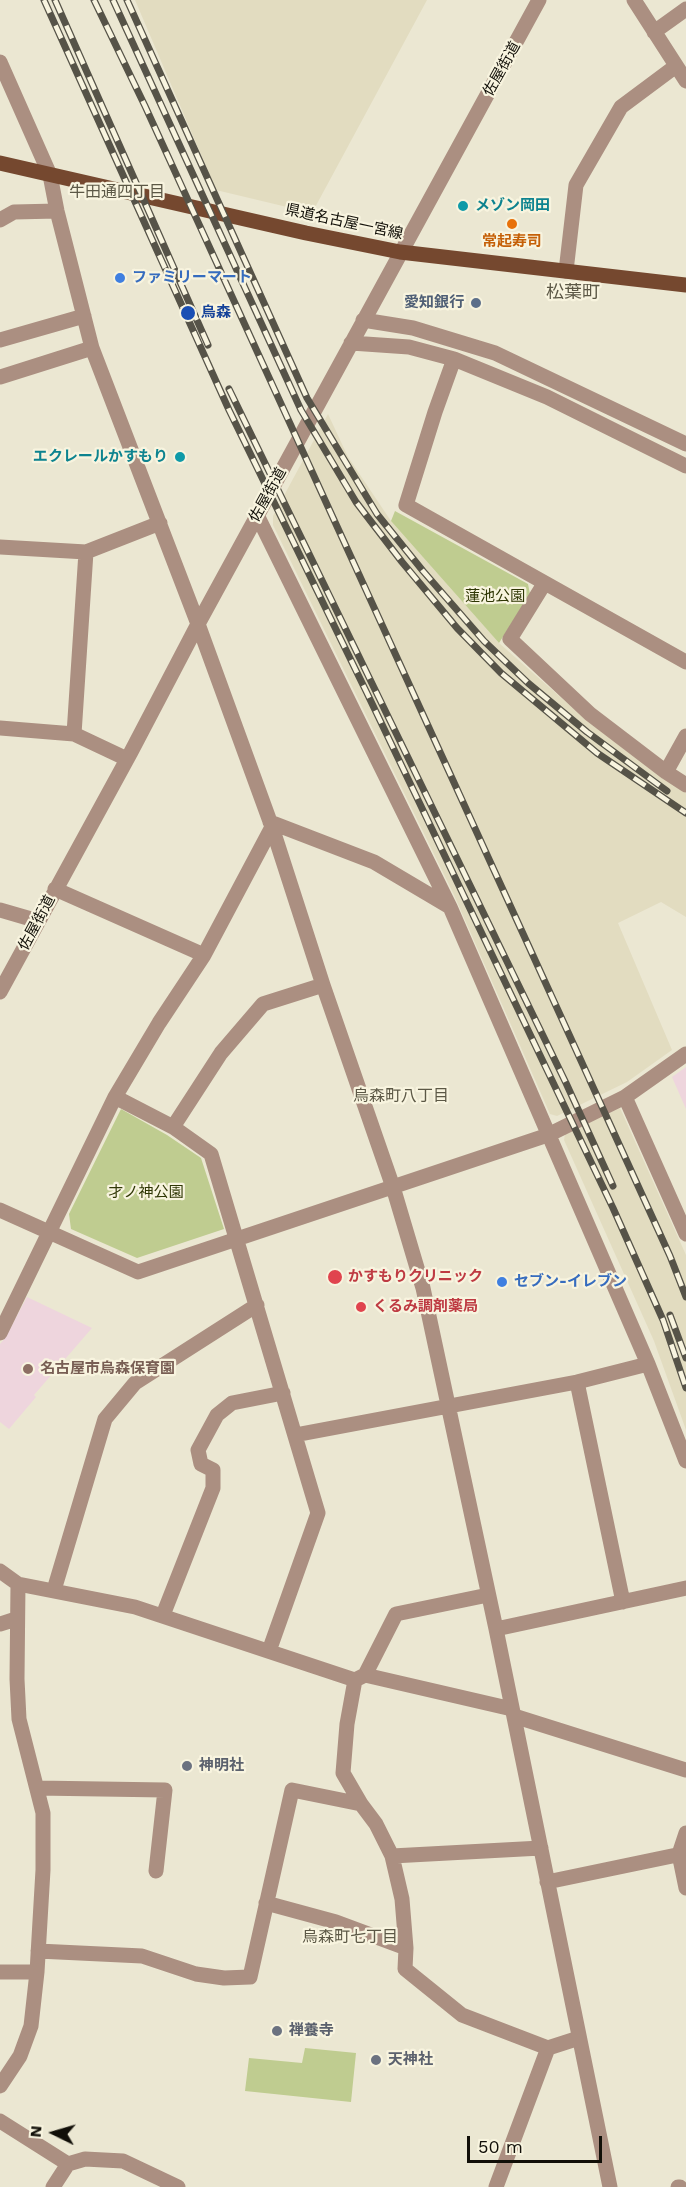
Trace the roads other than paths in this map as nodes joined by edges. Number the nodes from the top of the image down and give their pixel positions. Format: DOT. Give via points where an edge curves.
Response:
graph roads {
  1 [pos="539,0"];
  2 [pos="634,0"];
  3 [pos="686,9"];
  4 [pos="654,32"];
  5 [pos="0,62"];
  6 [pos="676,66"];
  7 [pos="686,81"];
  8 [pos="0,163"];
  9 [pos="50,175"];
  10 [pos="57,211"];
  11 [pos="0,220"];
  12 [pos="400,252"];
  13 [pos="566,271"];
  14 [pos="686,285"];
  15 [pos="84,316"];
  16 [pos="363,320"];
  17 [pos="0,340"];
  18 [pos="351,344"];
  19 [pos="92,348"];
  20 [pos="454,359"];
  21 [pos="0,377"];
  22 [pos="686,444"];
  23 [pos="686,465"];
  24 [pos="257,515"];
  25 [pos="160,523"];
  26 [pos="0,547"];
  27 [pos="86,552"];
  28 [pos="544,584"];
  29 [pos="198,624"];
  30 [pos="686,662"];
  31 [pos="0,728"];
  32 [pos="74,734"];
  33 [pos="686,736"];
  34 [pos="127,759"];
  35 [pos="666,772"];
  36 [pos="686,784"];
  37 [pos="271,824"];
  38 [pos="55,889"];
  39 [pos="450,907"];
  40 [pos="0,910"];
  41 [pos="38,921"];
  42 [pos="204,955"];
  43 [pos="323,985"];
  44 [pos="0,992"];
  45 [pos="686,1054"];
  46 [pos="115,1097"];
  47 [pos="625,1097"];
  48 [pos="173,1127"];
  49 [pos="548,1135"];
  50 [pos="393,1187"];
  51 [pos="0,1210"];
  52 [pos="49,1233"];
  53 [pos="686,1234"];
  54 [pos="237,1240"];
  55 [pos="257,1305"];
  56 [pos="0,1333"];
  57 [pos="648,1364"];
  58 [pos="577,1382"];
  59 [pos="282,1393"];
  60 [pos="448,1406"];
  61 [pos="295,1435"];
  62 [pos="686,1461"];
  63 [pos="0,1571"];
  64 [pos="18,1584"];
  65 [pos="686,1588"];
  66 [pos="54,1590"];
  67 [pos="488,1595"];
  68 [pos="623,1602"];
  69 [pos="163,1615"];
  70 [pos="16,1619"];
  71 [pos="0,1624"];
  72 [pos="496,1629"];
  73 [pos="269,1651"];
  74 [pos="360,1677"];
  75 [pos="513,1713"];
  76 [pos="686,1770"];
  77 [pos="37,1788"];
  78 [pos="361,1804"];
  79 [pos="686,1833"];
  80 [pos="541,1848"];
  81 [pos="682,1853"];
  82 [pos="392,1856"];
  83 [pos="156,1872"];
  84 [pos="547,1882"];
  85 [pos="686,1888"];
  86 [pos="266,1904"];
  87 [pos="406,1948"];
  88 [pos="38,1951"];
  89 [pos="0,1972"];
  90 [pos="37,1972"];
  91 [pos="579,2038"];
  92 [pos="549,2048"];
  93 [pos="0,2086"];
  94 [pos="0,2121"];
  95 [pos="68,2164"];
  96 [pos="161,2183"];
  97 [pos="54,2187"];
  98 [pos="178,2187"];
  99 [pos="496,2187"];
  100 [pos="609,2187"];
  1 -- 12 [label="street, 佐屋街道"];
  2 -- 4 [label="street"];
  3 -- 4 [label="street"];
  4 -- 6 [label="street"];
  5 -- 9 [label="street"];
  6 -- 7 [label="street"];
  6 -- 13 [label="street" via="621,107 576,185"];
  8 -- 9 [label="main road, 県道名古屋一宮線"];
  9 -- 10 [label="street"];
  9 -- 12 [label="main road, 県道名古屋一宮線"];
  10 -- 11 [label="street" via="14,212"];
  10 -- 15 [label="street"];
  12 -- 13 [label="main road, 県道名古屋一宮線"];
  12 -- 16 [label="street, 佐屋街道"];
  13 -- 14 [label="main road, 県道名古屋一宮線"];
  15 -- 17 [label="street"];
  15 -- 19 [label="street"];
  16 -- 18 [label="street, 佐屋街道"];
  16 -- 22 [label="street" via="413,328 495,353"];
  18 -- 20 [label="street" via="409,347"];
  18 -- 24 [label="street, 佐屋街道"];
  19 -- 21 [label="street"];
  19 -- 25 [label="street"];
  20 -- 23 [label="street" via="547,397"];
  20 -- 28 [label="street" via="406,505"];
  24 -- 29 [label="street, 佐屋街道"];
  24 -- 39 [label="street"];
  25 -- 27 [label="street"];
  25 -- 29 [label="street"];
  26 -- 27 [label="street"];
  27 -- 32 [label="street"];
  28 -- 30 [label="street"];
  28 -- 35 [label="street" via="510,639 590,714"];
  29 -- 34 [label="street, 佐屋街道"];
  29 -- 37 [label="street"];
  31 -- 32 [label="street"];
  32 -- 34 [label="street"];
  33 -- 35 [label="street"];
  34 -- 38 [label="street, 佐屋街道"];
  35 -- 36 [label="street"];
  37 -- 39 [label="street" via="374,862"];
  37 -- 42 [label="street"];
  37 -- 43 [label="street"];
  38 -- 41 [label="street, 佐屋街道"];
  38 -- 42 [label="street"];
  39 -- 49 [label="street"];
  40 -- 41 [label="street"];
  41 -- 44 [label="street, 佐屋街道"];
  42 -- 46 [label="street"];
  43 -- 48 [label="street" via="263,1004 221,1053"];
  43 -- 50 [label="street"];
  45 -- 47 [label="street"];
  46 -- 48 [label="street"];
  46 -- 52 [label="street"];
  47 -- 49 [label="street"];
  47 -- 53 [label="street"];
  48 -- 54 [label="street" via="211,1154"];
  49 -- 50 [label="street"];
  49 -- 57 [label="street"];
  50 -- 54 [label="street"];
  50 -- 60 [label="street" via="423,1288"];
  51 -- 52 [label="street"];
  52 -- 54 [label="street" via="138,1272"];
  52 -- 56 [label="street"];
  54 -- 55 [label="street"];
  55 -- 59 [label="street"];
  55 -- 66 [label="street" via="135,1383 105,1419"];
  57 -- 58 [label="street"];
  57 -- 62 [label="street"];
  58 -- 60 [label="street"];
  58 -- 68 [label="street"];
  59 -- 61 [label="street"];
  59 -- 69 [label="street" via="232,1403 217,1415 198,1450 201,1464 213,1470 213,1488"];
  60 -- 61 [label="street"];
  60 -- 67 [label="street"];
  61 -- 73 [label="street" via="318,1513"];
  63 -- 64 [label="street"];
  64 -- 66 [label="street"];
  64 -- 70 [label="street"];
  65 -- 68 [label="street"];
  66 -- 69 [label="street"];
  67 -- 72 [label="street"];
  67 -- 74 [label="street" via="396,1614"];
  68 -- 72 [label="street"];
  69 -- 73 [label="street"];
  70 -- 71 [label="street"];
  70 -- 77 [label="street" via="19,1719"];
  72 -- 75 [label="street"];
  73 -- 74 [label="street"];
  74 -- 75 [label="street"];
  74 -- 78 [label="street" via="347,1724 343,1773"];
  75 -- 76 [label="street"];
  75 -- 80 [label="street"];
  77 -- 83 [label="street" via="165,1790"];
  77 -- 88 [label="street" via="43,1813"];
  78 -- 82 [label="street"];
  78 -- 86 [label="street" via="292,1790"];
  79 -- 81 [label="street"];
  80 -- 82 [label="street"];
  80 -- 84 [label="street"];
  81 -- 84 [label="street"];
  81 -- 85 [label="street"];
  82 -- 87 [label="street" via="402,1899"];
  84 -- 91 [label="street"];
  86 -- 87 [label="street" via="336,1922"];
  86 -- 88 [label="street" via="250,1977 196,1974 142,1956"];
  87 -- 92 [label="street" via="405,1969 462,2015"];
  88 -- 90 [label="street"];
  89 -- 90 [label="street"];
  90 -- 93 [label="street" via="31,2026 20,2055"];
  91 -- 92 [label="street"];
  91 -- 100 [label="street"];
  92 -- 99 [label="street"];
  94 -- 95 [label="street"];
  95 -- 96 [label="street" via="85,2159 123,2161"];
  95 -- 97 [label="street"];
  96 -- 98 [label="street"];
}
